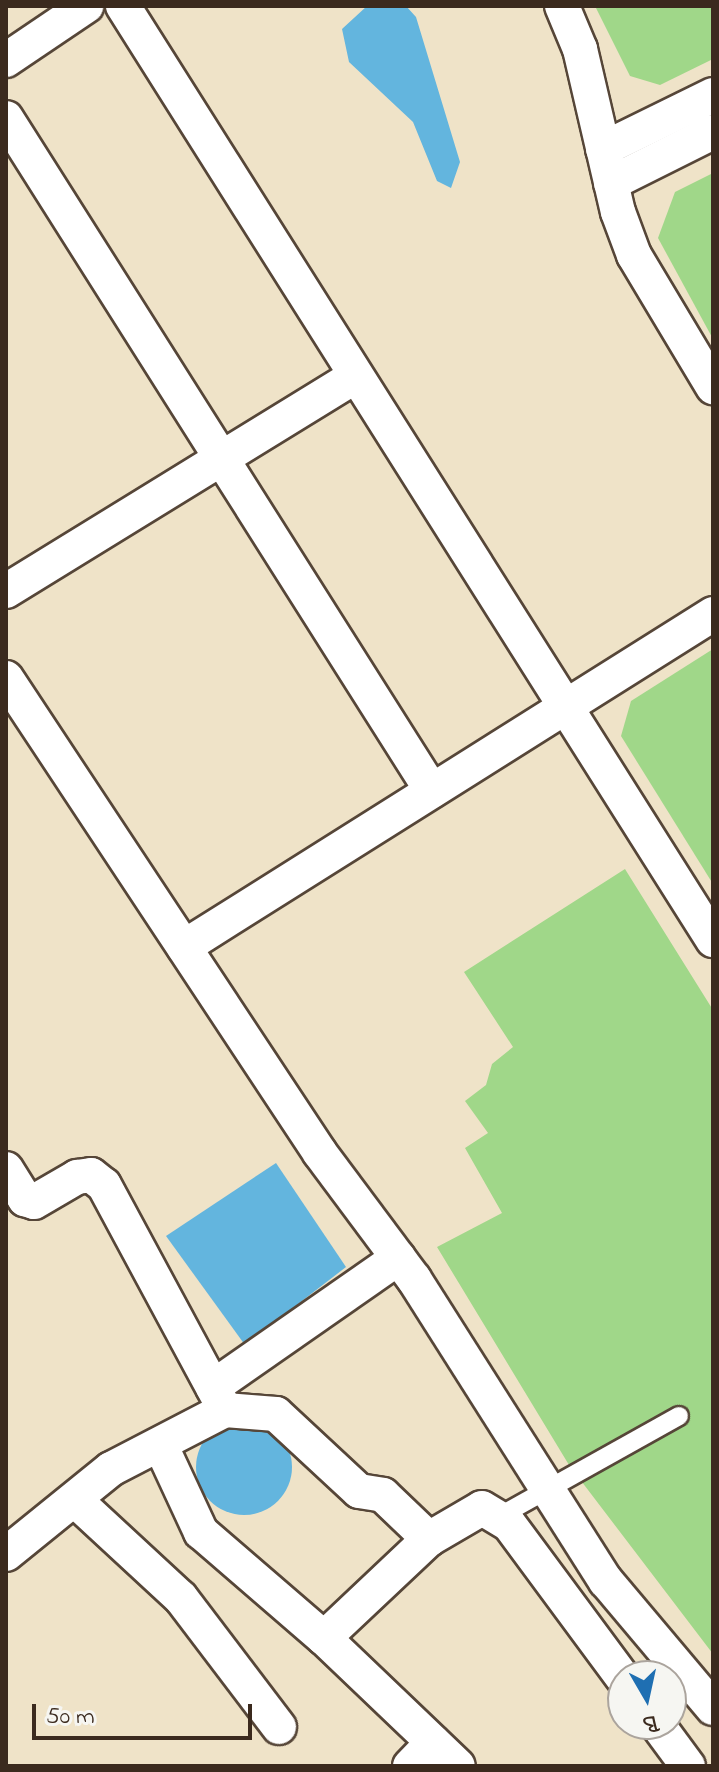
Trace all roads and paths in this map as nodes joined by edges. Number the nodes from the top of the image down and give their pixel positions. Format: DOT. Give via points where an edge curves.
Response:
graph roads {
  1 [pos="86,6"];
  2 [pos="123,6"];
  3 [pos="562,6"];
  4 [pos="6,60"];
  5 [pos="713,95"];
  6 [pos="6,118"];
  7 [pos="713,132"];
  8 [pos="603,149"];
  9 [pos="611,183"];
  10 [pos="354,377"];
  11 [pos="713,387"];
  12 [pos="221,459"];
  13 [pos="6,591"];
  14 [pos="713,614"];
  15 [pos="6,678"];
  16 [pos="566,706"];
  17 [pos="432,791"];
  18 [pos="713,940"];
  19 [pos="184,947"];
  20 [pos="6,1169"];
  21 [pos="398,1258"];
  22 [pos="219,1399"];
  23 [pos="679,1416"];
  24 [pos="161,1446"];
  25 [pos="548,1489"];
  26 [pos="75,1500"];
  27 [pos="500,1516"];
  28 [pos="429,1539"];
  29 [pos="6,1554"];
  30 [pos="324,1638"];
  31 [pos="609,1660"];
  32 [pos="713,1708"];
  33 [pos="279,1727"];
  34 [pos="667,1740"];
  35 [pos="433,1742"];
  36 [pos="682,1764"];
  37 [pos="410,1766"];
  38 [pos="458,1766"];
  1 -- 4 [label="street"];
  2 -- 10 [label="street"];
  3 -- 8 [label="street" via="580,49"];
  5 -- 8 [label="street"];
  6 -- 12 [label="street"];
  7 -- 9 [label="street"];
  8 -- 9 [label="street"];
  9 -- 11 [label="street" via="634,255"];
  10 -- 12 [label="street"];
  10 -- 16 [label="street"];
  12 -- 13 [label="street"];
  12 -- 17 [label="street"];
  14 -- 16 [label="street"];
  15 -- 19 [label="street"];
  16 -- 17 [label="street"];
  16 -- 18 [label="street"];
  17 -- 19 [label="street"];
  19 -- 21 [label="street" via="320,1153"];
  20 -- 22 [label="street" via="25,1199 34,1202 77,1177 91,1175 104,1185"];
  21 -- 22 [label="street"];
  21 -- 25 [label="street"];
  22 -- 24 [label="street"];
  22 -- 28 [label="street" via="276,1414 359,1491 383,1495"];
  23 -- 25 [label="lane"];
  24 -- 26 [label="street" via="111,1469"];
  24 -- 30 [label="street" via="201,1532"];
  25 -- 27 [label="lane"];
  25 -- 32 [label="street" via="606,1581"];
  26 -- 29 [label="street"];
  26 -- 33 [label="street" via="181,1598"];
  27 -- 28 [label="street" via="482,1508"];
  27 -- 31 [label="street"];
  28 -- 30 [label="street"];
  30 -- 35 [label="street"];
  34 -- 36 [label="street"];
  35 -- 37 [label="street"];
  35 -- 38 [label="street"];
}
